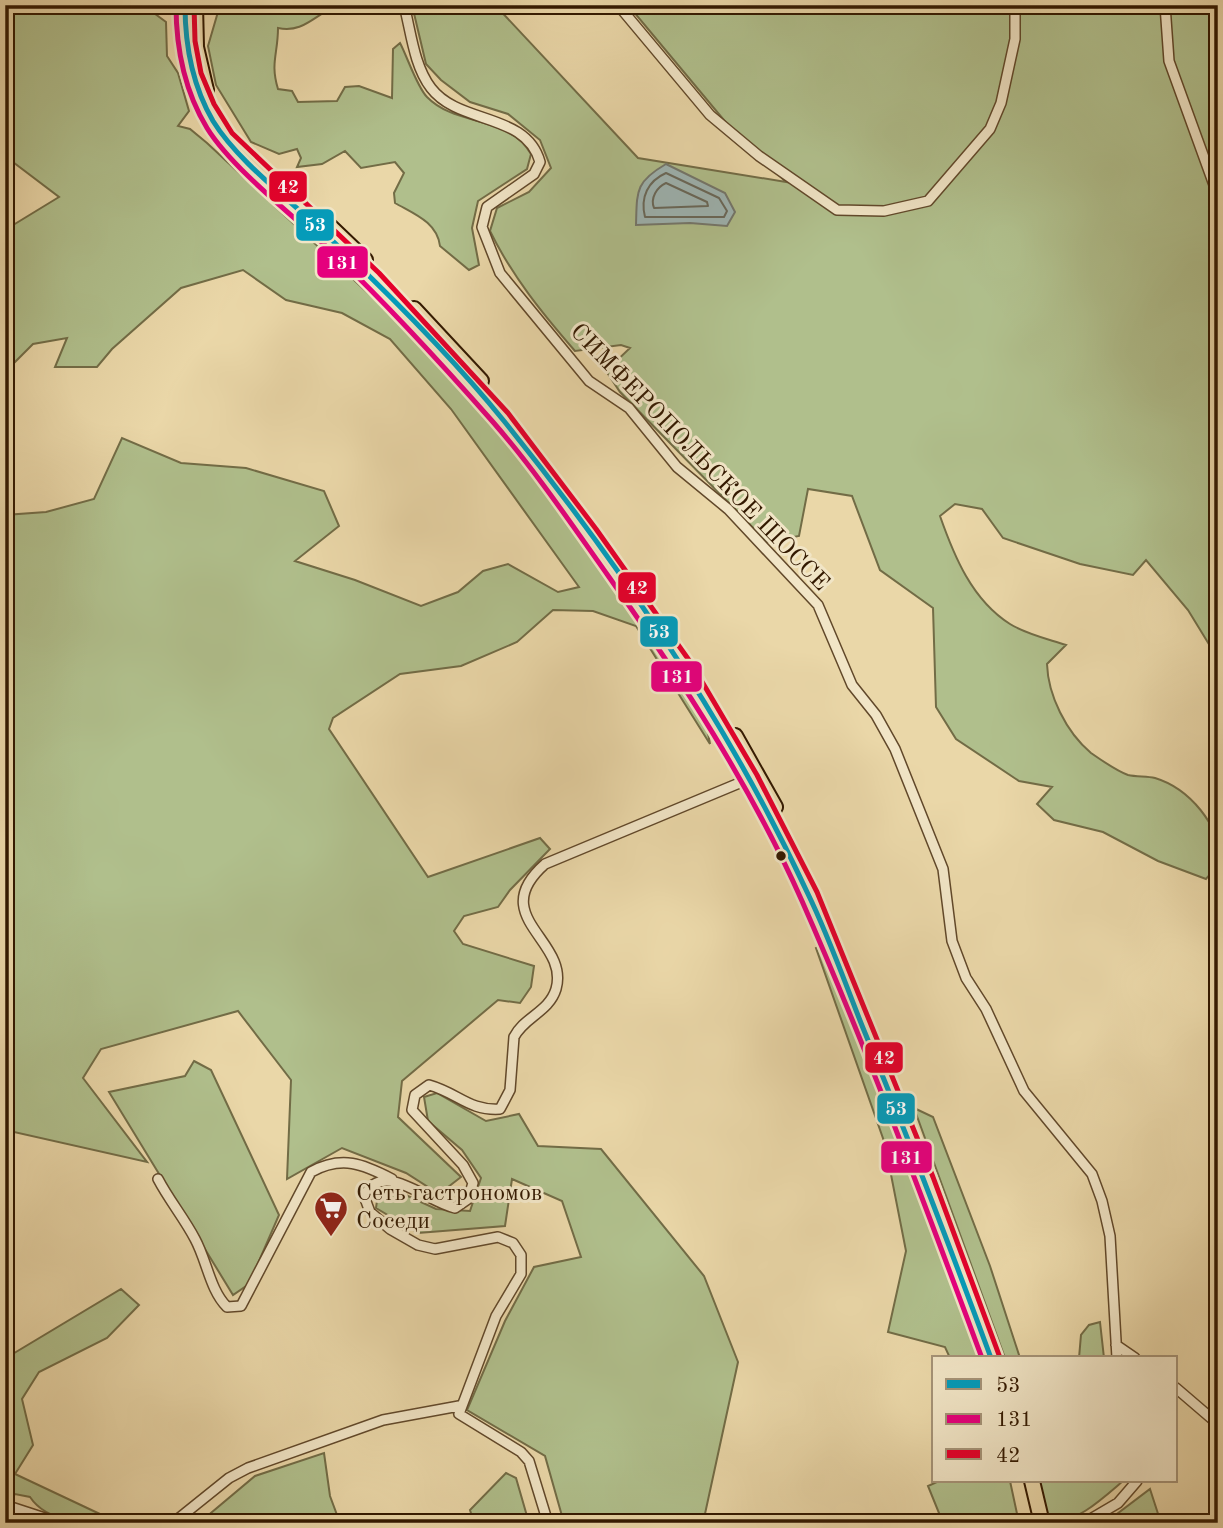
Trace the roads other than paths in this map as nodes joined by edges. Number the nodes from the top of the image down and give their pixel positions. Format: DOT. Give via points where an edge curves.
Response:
graph roads {
  1 [pos="185,5"];
  2 [pos="195,5"];
  3 [pos="404,5"];
  4 [pos="618,5"];
  5 [pos="1015,5"];
  6 [pos="1165,5"];
  7 [pos="1218,196"];
  8 [pos="740,752"];
  9 [pos="750,779"];
  10 [pos="776,809"];
  11 [pos="158,1179"];
  12 [pos="396,1180"];
  13 [pos="1116,1345"];
  14 [pos="990,1356"];
  15 [pos="998,1356"];
  16 [pos="1117,1356"];
  17 [pos="1132,1356"];
  18 [pos="1178,1390"];
  19 [pos="460,1406"];
  20 [pos="1218,1424"];
  21 [pos="1023,1482"];
  22 [pos="1032,1482"];
  23 [pos="1136,1482"];
  24 [pos="5,1505"];
  25 [pos="60,1523"];
  26 [pos="173,1523"];
  27 [pos="548,1523"];
  28 [pos="1033,1523"];
  29 [pos="1042,1523"];
  30 [pos="1084,1523"];
  1 -- 8 [label="highway" via="189,66 211,121 240,157 381,288 509,428 589,534"];
  2 -- 8 [label="highway" via="200,65 218,117 446,341 498,401 624,568"];
  3 -- 13 [label="street, СИМФЕРОПОЛЬСКОЕ ШОССЕ" via="420,67 432,89 444,100 511,128 537,151 540,162 534,174 484,213 487,246 500,272 589,381 629,408 677,467 728,509 818,606 852,685 895,749 943,869 951,942 966,978 986,1009 1024,1091 1092,1174 1110,1236"];
  4 -- 5 [label="street" via="710,115 759,156 838,210 861,211 928,201 990,130 1015,39"];
  6 -- 7 [label="street" via="1169,61"];
  8 -- 9 [label="highway"];
  8 -- 10 [label="highway"];
  9 -- 10 [label="highway"];
  9 -- 12 [label="street" via="545,864 527,880 522,904 556,969 556,987 548,1005 514,1037 510,1090 500,1109 480,1111 429,1085 415,1095 412,1110 463,1165 473,1183 468,1199 455,1208 436,1203"];
  9 -- 14 [label="highway" via="814,906"];
  10 -- 15 [label="highway" via="818,891"];
  11 -- 12 [label="street" via="194,1236 217,1297 227,1307 241,1306 253,1288 311,1172 328,1163 350,1161"];
  12 -- 19 [label="street" via="381,1180 364,1196 370,1212 390,1229 435,1249 498,1237 513,1243 521,1255 521,1274 496,1316"];
  13 -- 16 [label="street, СИМФЕРОПОЛЬСКОЕ ШОССЕ"];
  13 -- 17 [label="street"];
  18 -- 20 [label="street"];
  19 -- 26 [label="street" via="383,1420 248,1468"];
  19 -- 27 [label="street" via="463,1419 522,1452 529,1461"];
  21 -- 28 [label="highway"];
  22 -- 29 [label="highway"];
  23 -- 30 [label="street" via="1118,1503"];
  24 -- 25 [label="street"];
}
